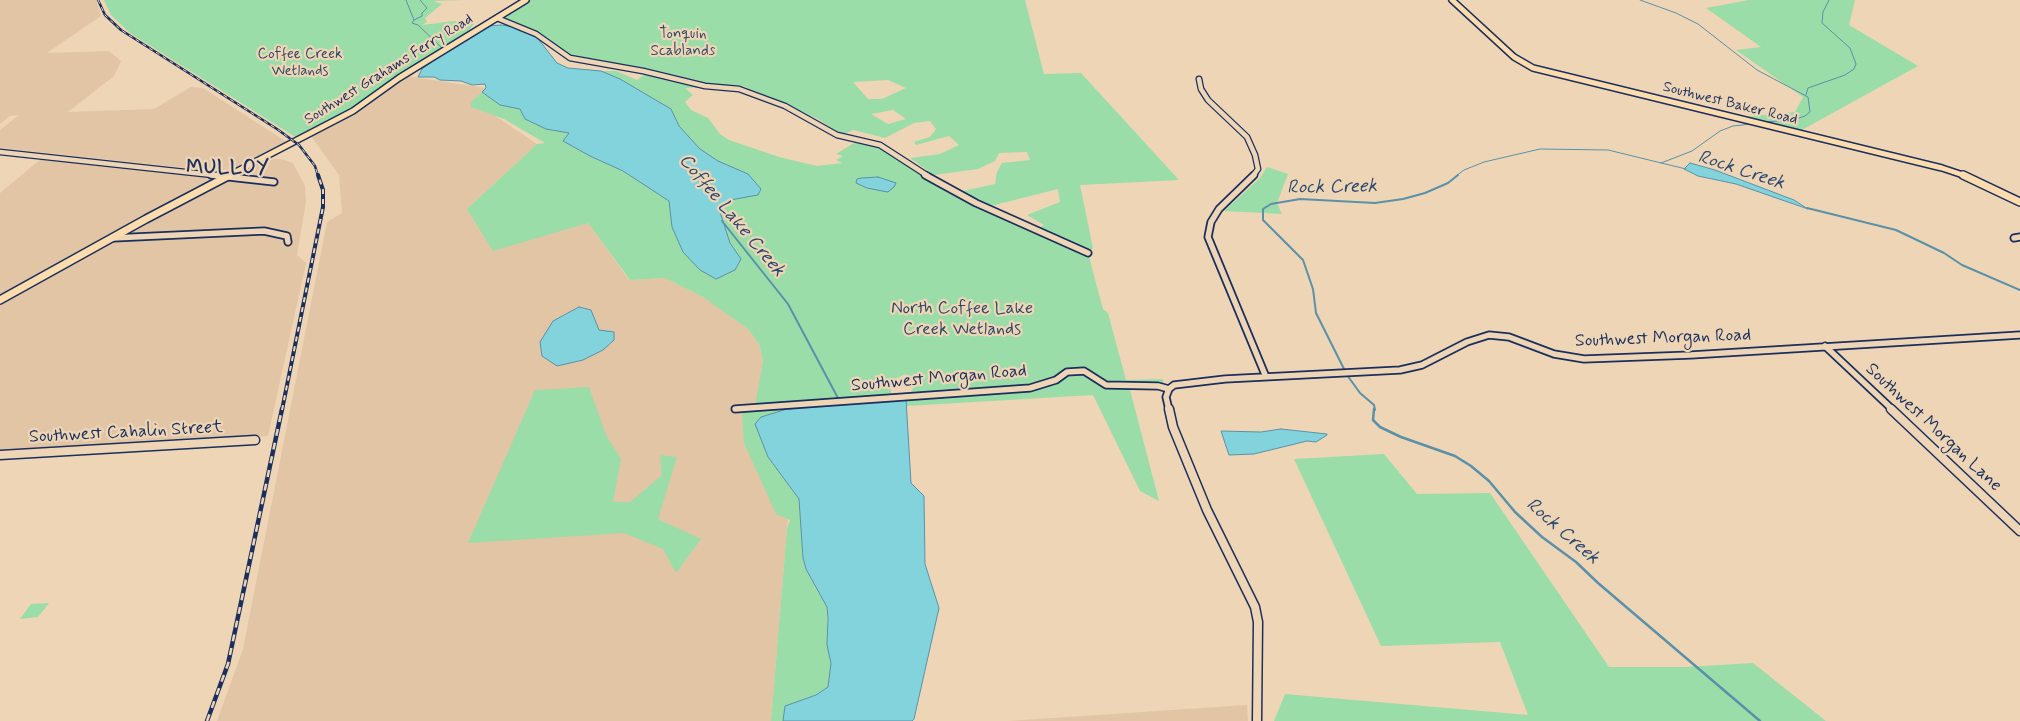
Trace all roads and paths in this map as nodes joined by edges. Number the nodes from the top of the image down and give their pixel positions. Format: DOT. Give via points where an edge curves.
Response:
graph roads {
  1 [pos="526,0"];
  2 [pos="1452,0"];
  3 [pos="497,18"];
  4 [pos="1199,79"];
  5 [pos="0,152"];
  6 [pos="228,176"];
  7 [pos="274,182"];
  8 [pos="2020,202"];
  9 [pos="112,238"];
  10 [pos="288,242"];
  11 [pos="1088,252"];
  12 [pos="0,300"];
  13 [pos="2020,335"];
  14 [pos="1824,346"];
  15 [pos="1266,377"];
  16 [pos="1169,389"];
  17 [pos="735,409"];
  18 [pos="254,440"];
  19 [pos="0,456"];
  20 [pos="2020,531"];
  21 [pos="1256,721"];
  1 -- 3 [label="main road, Southwest Grahams Ferry Road"];
  2 -- 8 [label="main road, Southwest Baker Road" via="1516,59 1534,68 1942,168"];
  3 -- 6 [label="main road, Southwest Grahams Ferry Road" via="399,78 362,105"];
  3 -- 11 [label="street" via="536,34 570,58 705,86 739,89 785,106 838,135 882,146 916,170 972,201"];
  4 -- 15 [label="street" via="1208,100 1247,137 1255,155 1256,173 1219,209 1211,222 1208,238"];
  5 -- 6 [label="street"];
  6 -- 7 [label="street"];
  6 -- 9 [label="main road, Southwest Grahams Ferry Road"];
  9 -- 10 [label="street" via="264,231 287,236"];
  9 -- 12 [label="main road, Southwest Grahams Ferry Road"];
  13 -- 14 [label="street, Southwest Morgan Road"];
  14 -- 15 [label="street, Southwest Morgan Road" via="1584,359 1554,354 1509,337 1489,335 1467,342 1422,365 1400,370"];
  14 -- 20 [label="street, Southwest Morgan Lane"];
  15 -- 16 [label="street, Southwest Morgan Road" via="1184,383"];
  16 -- 17 [label="street, Southwest Morgan Road" via="1106,385 1084,372 1067,372 1056,380 1030,388"];
  16 -- 21 [label="street" via="1166,402 1183,453 1255,607 1258,637"];
  18 -- 19 [label="street, Southwest Cahalin Street"];
}
